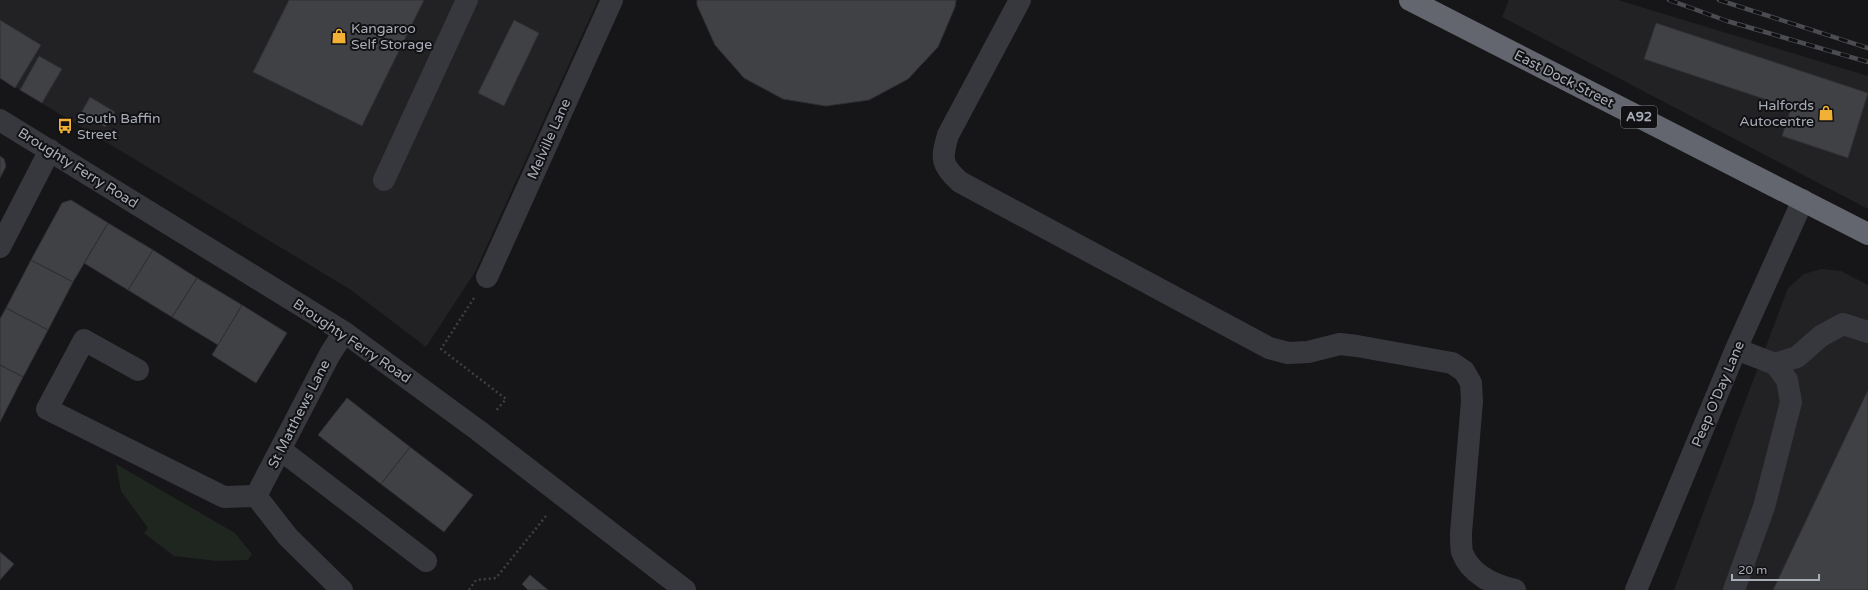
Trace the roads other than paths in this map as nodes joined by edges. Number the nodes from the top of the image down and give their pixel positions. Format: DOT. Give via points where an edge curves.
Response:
graph roads {
  1 [pos="466,0"];
  2 [pos="612,0"];
  3 [pos="1020,0"];
  4 [pos="1410,0"];
  5 [pos="0,120"];
  6 [pos="50,150"];
  7 [pos="384,180"];
  8 [pos="1803,200"];
  9 [pos="1868,234"];
  10 [pos="0,246"];
  11 [pos="487,277"];
  12 [pos="344,332"];
  13 [pos="1868,332"];
  14 [pos="1736,349"];
  15 [pos="1775,364"];
  16 [pos="138,370"];
  17 [pos="281,450"];
  18 [pos="256,496"];
  19 [pos="426,561"];
  20 [pos="337,588"];
  21 [pos="685,590"];
  22 [pos="1515,590"];
  23 [pos="1636,590"];
  24 [pos="1734,590"];
  1 -- 7 [label="street"];
  2 -- 11 [label="street, Melville Lane"];
  3 -- 22 [label="street" via="948,135 943,152 946,170 960,182 1269,348 1288,353 1308,352 1340,344 1357,346 1434,359 1452,364 1464,371 1471,383 1472,401 1461,533 1462,552 1473,569 1490,582"];
  4 -- 8 [label="highway, East Dock Street / A92"];
  5 -- 6 [label="street, Broughty Ferry Road"];
  6 -- 10 [label="street"];
  6 -- 12 [label="street, Broughty Ferry Road"];
  8 -- 9 [label="highway, East Dock Street / A92"];
  8 -- 14 [label="street, Peep O'Day Lane"];
  12 -- 17 [label="street, St Matthews Lane"];
  12 -- 21 [label="street, Broughty Ferry Road"];
  13 -- 15 [label="street" via="1843,324 1821,336 1797,357"];
  14 -- 15 [label="street"];
  14 -- 23 [label="street, Peep O'Day Lane"];
  15 -- 24 [label="street" via="1787,380 1791,402 1764,506"];
  16 -- 18 [label="street" via="84,340 47,409 224,497"];
  17 -- 18 [label="street, St Matthews Lane"];
  17 -- 19 [label="street"];
  18 -- 20 [label="street" via="288,537"];
}
